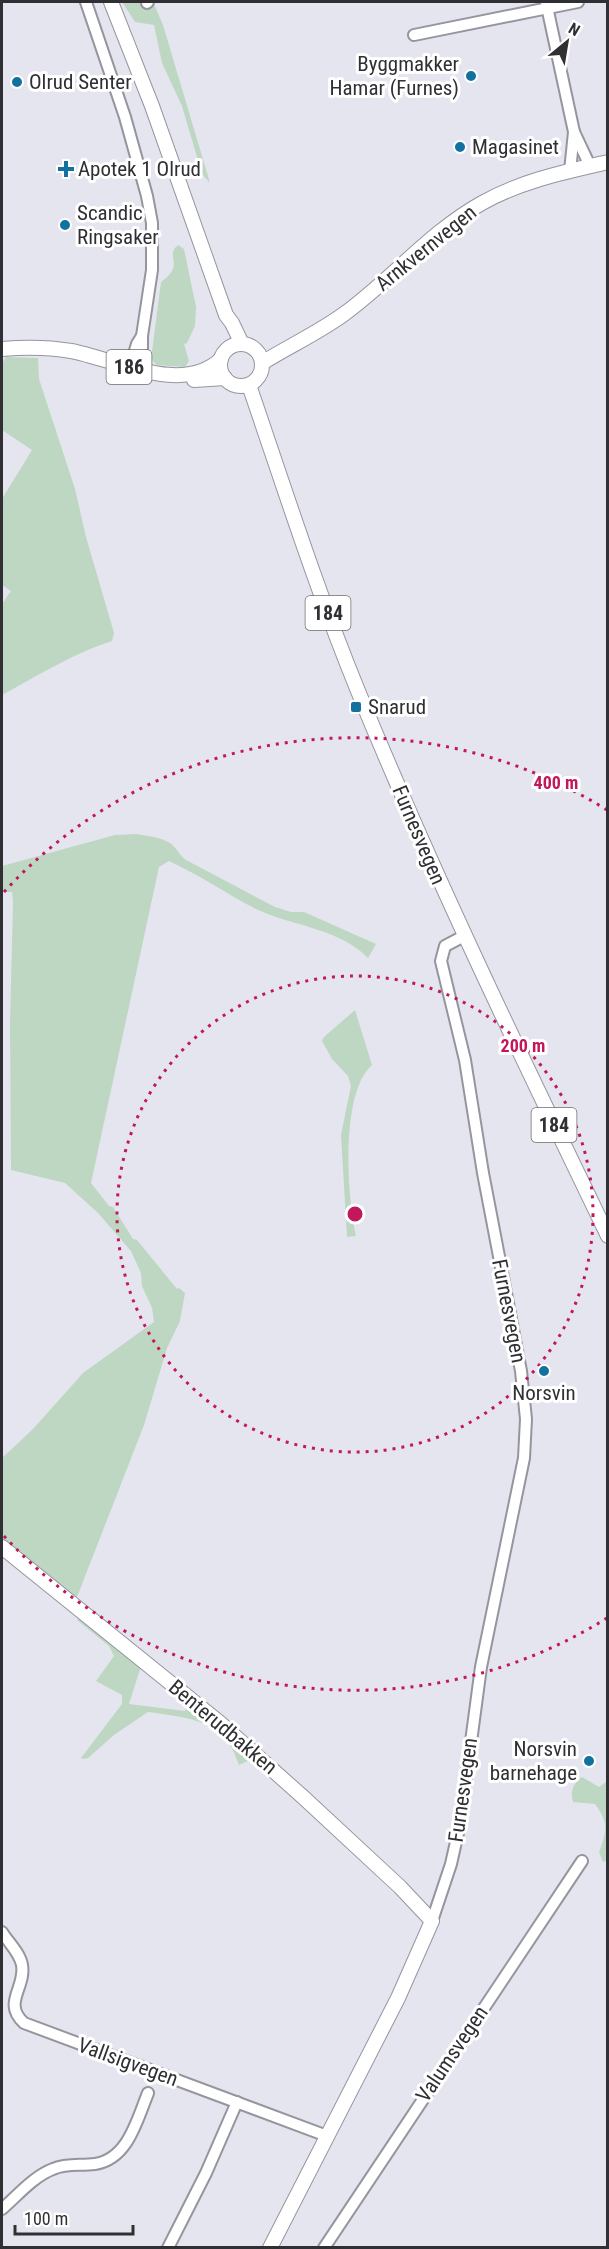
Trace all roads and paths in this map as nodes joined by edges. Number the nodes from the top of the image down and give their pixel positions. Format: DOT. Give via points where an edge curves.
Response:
graph roads {
  1 [pos="86,2"];
  2 [pos="111,2"];
  3 [pos="578,2"];
  4 [pos="547,5"];
  5 [pos="414,34"];
  6 [pos="574,132"];
  7 [pos="608,162"];
  8 [pos="590,166"];
  9 [pos="570,171"];
  10 [pos="236,345"];
  11 [pos="34,349"];
  12 [pos="2,350"];
  13 [pos="260,357"];
  14 [pos="221,358"];
  15 [pos="136,369"];
  16 [pos="225,378"];
  17 [pos="249,385"];
  18 [pos="464,936"];
  19 [pos="608,1236"];
  20 [pos="2,1546"];
  21 [pos="582,1861"];
  22 [pos="432,1922"];
  23 [pos="2,1932"];
  24 [pos="148,2093"];
  25 [pos="237,2102"];
  26 [pos="327,2136"];
  27 [pos="2,2209"];
  28 [pos="168,2247"];
  29 [pos="270,2247"];
  30 [pos="324,2247"];
  1 -- 15 [label="street" via="125,117 150,210 152,270 142,336 144,346"];
  2 -- 10 [label="main road"];
  3 -- 4 [label="street"];
  4 -- 5 [label="street"];
  4 -- 6 [label="street"];
  6 -- 8 [label="street"];
  6 -- 9 [label="street"];
  7 -- 8 [label="main road, Arnkvernvegen"];
  8 -- 9 [label="main road, Arnkvernvegen"];
  9 -- 13 [label="main road, Arnkvernvegen" via="516,187 481,204 442,230 345,313 290,346"];
  10 -- 13 [label="main road" via="250,346"];
  10 -- 14 [label="main road"];
  11 -- 12 [label="main road, 186"];
  11 -- 15 [label="main road, 186" via="70,351"];
  11 -- 16 [label="main road, 186" via="149,381"];
  13 -- 17 [label="main road" via="259,376"];
  14 -- 15 [label="main road, 186" via="208,369 190,374 167,375"];
  14 -- 16 [label="main road" via="220,369"];
  16 -- 17 [label="main road" via="238,386"];
  17 -- 18 [label="main road, Furnesvegen / 184" via="353,678"];
  18 -- 19 [label="main road, 184"];
  18 -- 22 [label="street, Furnesvegen" via="446,946 441,961 465,1060 521,1371 526,1436 525,1458 482,1667 460,1824"];
  20 -- 22 [label="main road, Benterudbakken" via="245,1745 400,1887"];
  21 -- 30 [label="street, Valumsvegen"];
  22 -- 26 [label="main road, Furnesvegen" via="408,1978"];
  23 -- 25 [label="street, Vallsigvegen" via="22,1965 14,2005 24,2023"];
  24 -- 27 [label="street" via="130,2137 116,2154 103,2162 52,2169"];
  25 -- 26 [label="street, Vallsigvegen"];
  25 -- 28 [label="street"];
  26 -- 29 [label="main road, Furnesvegen"];
}
